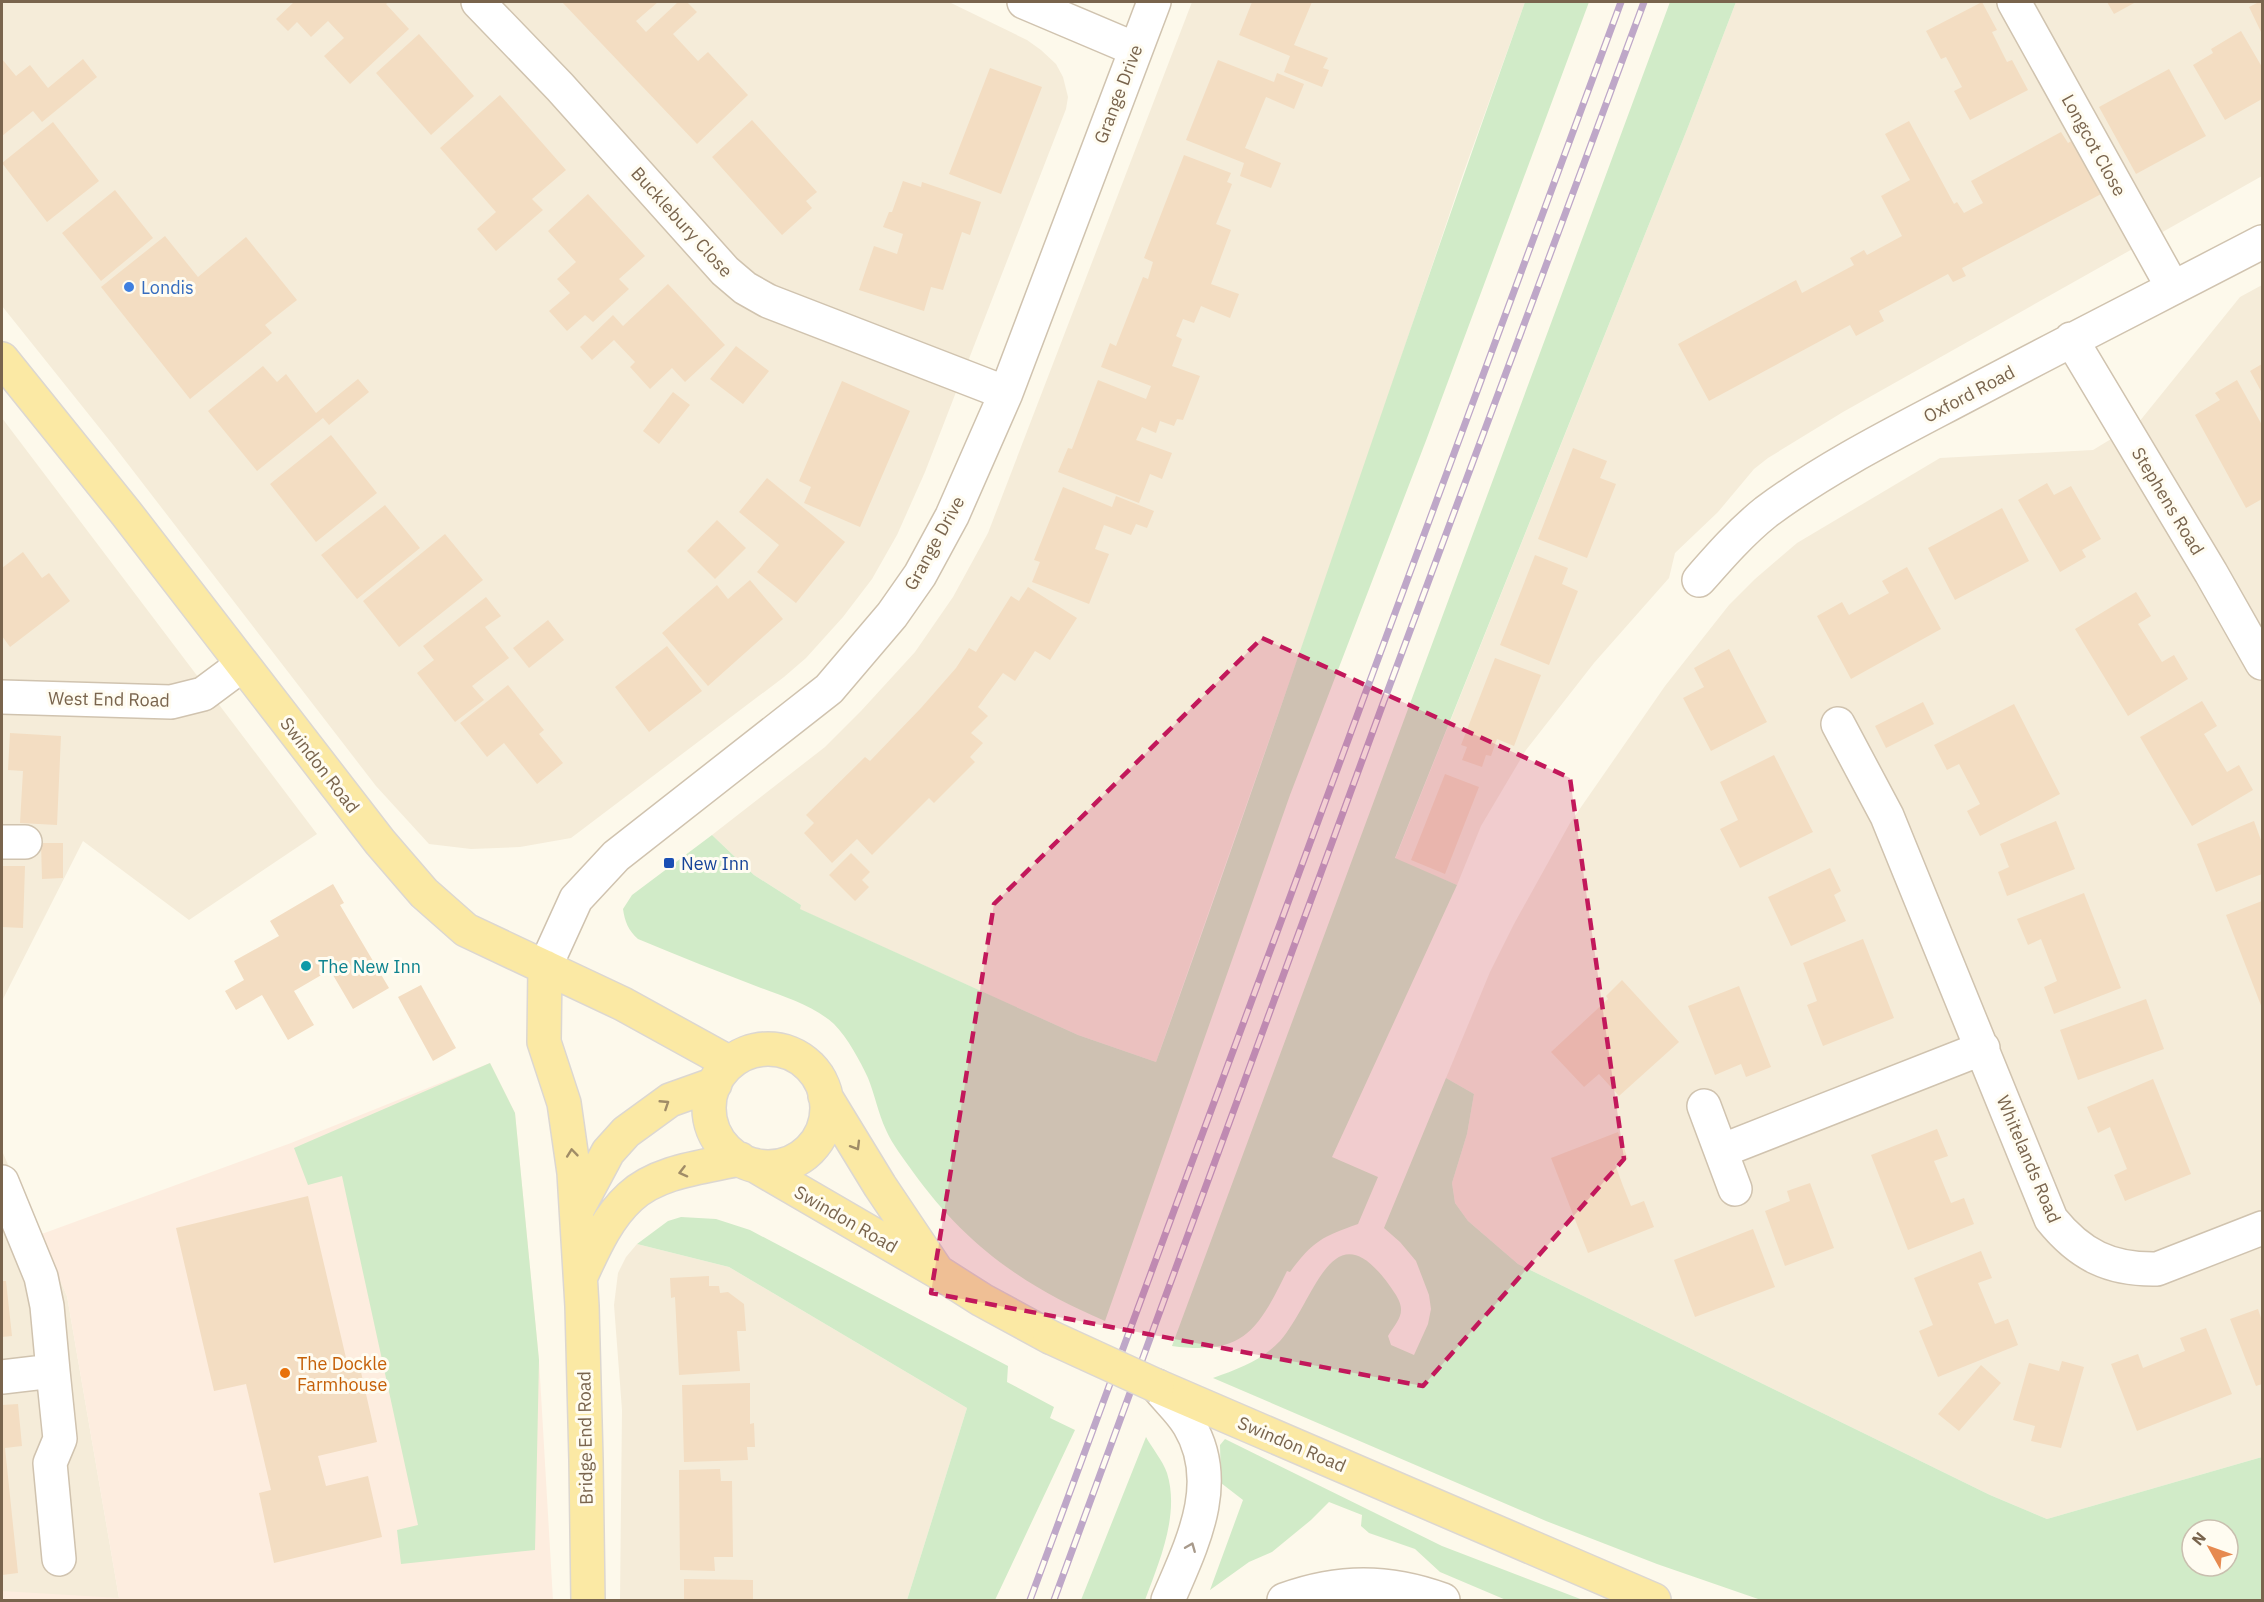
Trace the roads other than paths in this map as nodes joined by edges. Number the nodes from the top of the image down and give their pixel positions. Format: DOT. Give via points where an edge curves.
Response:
graph roads {
  1 [pos="478,2"];
  2 [pos="1024,2"];
  3 [pos="1154,2"];
  4 [pos="2014,2"];
  5 [pos="1135,49"];
  6 [pos="2262,242"];
  7 [pos="2174,288"];
  8 [pos="2071,339"];
  9 [pos="2,359"];
  10 [pos="1006,393"];
  11 [pos="1699,580"];
  12 [pos="2262,663"];
  13 [pos="243,665"];
  14 [pos="2,697"];
  15 [pos="1838,723"];
  16 [pos="545,967"];
  17 [pos="1983,1048"];
  18 [pos="723,1073"];
  19 [pos="825,1096"];
  20 [pos="1704,1106"];
  21 [pos="1721,1151"];
  22 [pos="747,1162"];
  23 [pos="2,1182"];
  24 [pos="1735,1189"];
  25 [pos="576,1211"];
  26 [pos="2262,1228"];
  27 [pos="938,1272"];
  28 [pos="581,1276"];
  29 [pos="52,1371"];
  30 [pos="2,1377"];
  31 [pos="1157,1386"];
  32 [pos="59,1559"];
  33 [pos="588,1600"];
  34 [pos="1168,1600"];
  35 [pos="1284,1600"];
  36 [pos="1443,1600"];
  37 [pos="1654,1600"];
  1 -- 10 [label="street, Bucklebury Close" via="725,271 745,288 768,301"];
  2 -- 5 [label="street"];
  3 -- 5 [label="street, Grange Drive"];
  4 -- 7 [label="street, Longcot Close"];
  5 -- 10 [label="street, Grange Drive"];
  6 -- 7 [label="street, Oxford Road"];
  7 -- 8 [label="street, Oxford Road"];
  8 -- 11 [label="street, Oxford Road" via="1816,479 1766,513"];
  8 -- 12 [label="street, Stephens Road"];
  9 -- 13 [label="main road, Swindon Road"];
  10 -- 16 [label="street, Grange Drive" via="952,516 920,575 892,615 829,689 616,856 576,899"];
  13 -- 14 [label="street, West End Road" via="203,694 171,702"];
  13 -- 16 [label="main road, Swindon Road" via="424,893 466,930"];
  15 -- 17 [label="street, Whitelands Road" via="1887,816"];
  16 -- 18 [label="main road, Swindon Road" via="623,1004"];
  25 -- 16 [label="main road, Bridge End Road, one-way" via="564,1103 544,1042"];
  17 -- 21 [label="street"];
  17 -- 26 [label="street, Whitelands Road" via="2051,1219 2077,1247 2116,1266 2157,1269"];
  18 -- 19 [label="main road" via="746,1054 761,1050 788,1052 809,1066"];
  18 -- 22 [label="main road" via="709,1108 712,1124 722,1144"];
  25 -- 18 [label="main road, one-way" via="608,1152 626,1132 670,1100"];
  19 -- 22 [label="main road" via="825,1125 807,1152 777,1166"];
  19 -- 27 [label="main road, Swindon Road, one-way"];
  20 -- 21 [label="street"];
  21 -- 24 [label="street"];
  22 -- 27 [label="main road, Swindon Road"];
  22 -- 28 [label="main road, Bridge End Road, one-way" via="672,1175 642,1188 613,1216"];
  23 -- 29 [label="street" via="41,1276"];
  25 -- 28 [label="main road, Bridge End Road"];
  27 -- 31 [label="main road, Swindon Road, bridge" via="1050,1337"];
  28 -- 33 [label="main road, Bridge End Road"];
  29 -- 30 [label="street"];
  29 -- 32 [label="street" via="60,1439 50,1463"];
  34 -- 31 [label="street, one-way" via="1194,1539 1205,1486 1189,1425"];
  31 -- 37 [label="main road, Swindon Road"];
  35 -- 36 [label="street" via="1318,1589 1359,1585 1385,1585"];
}
